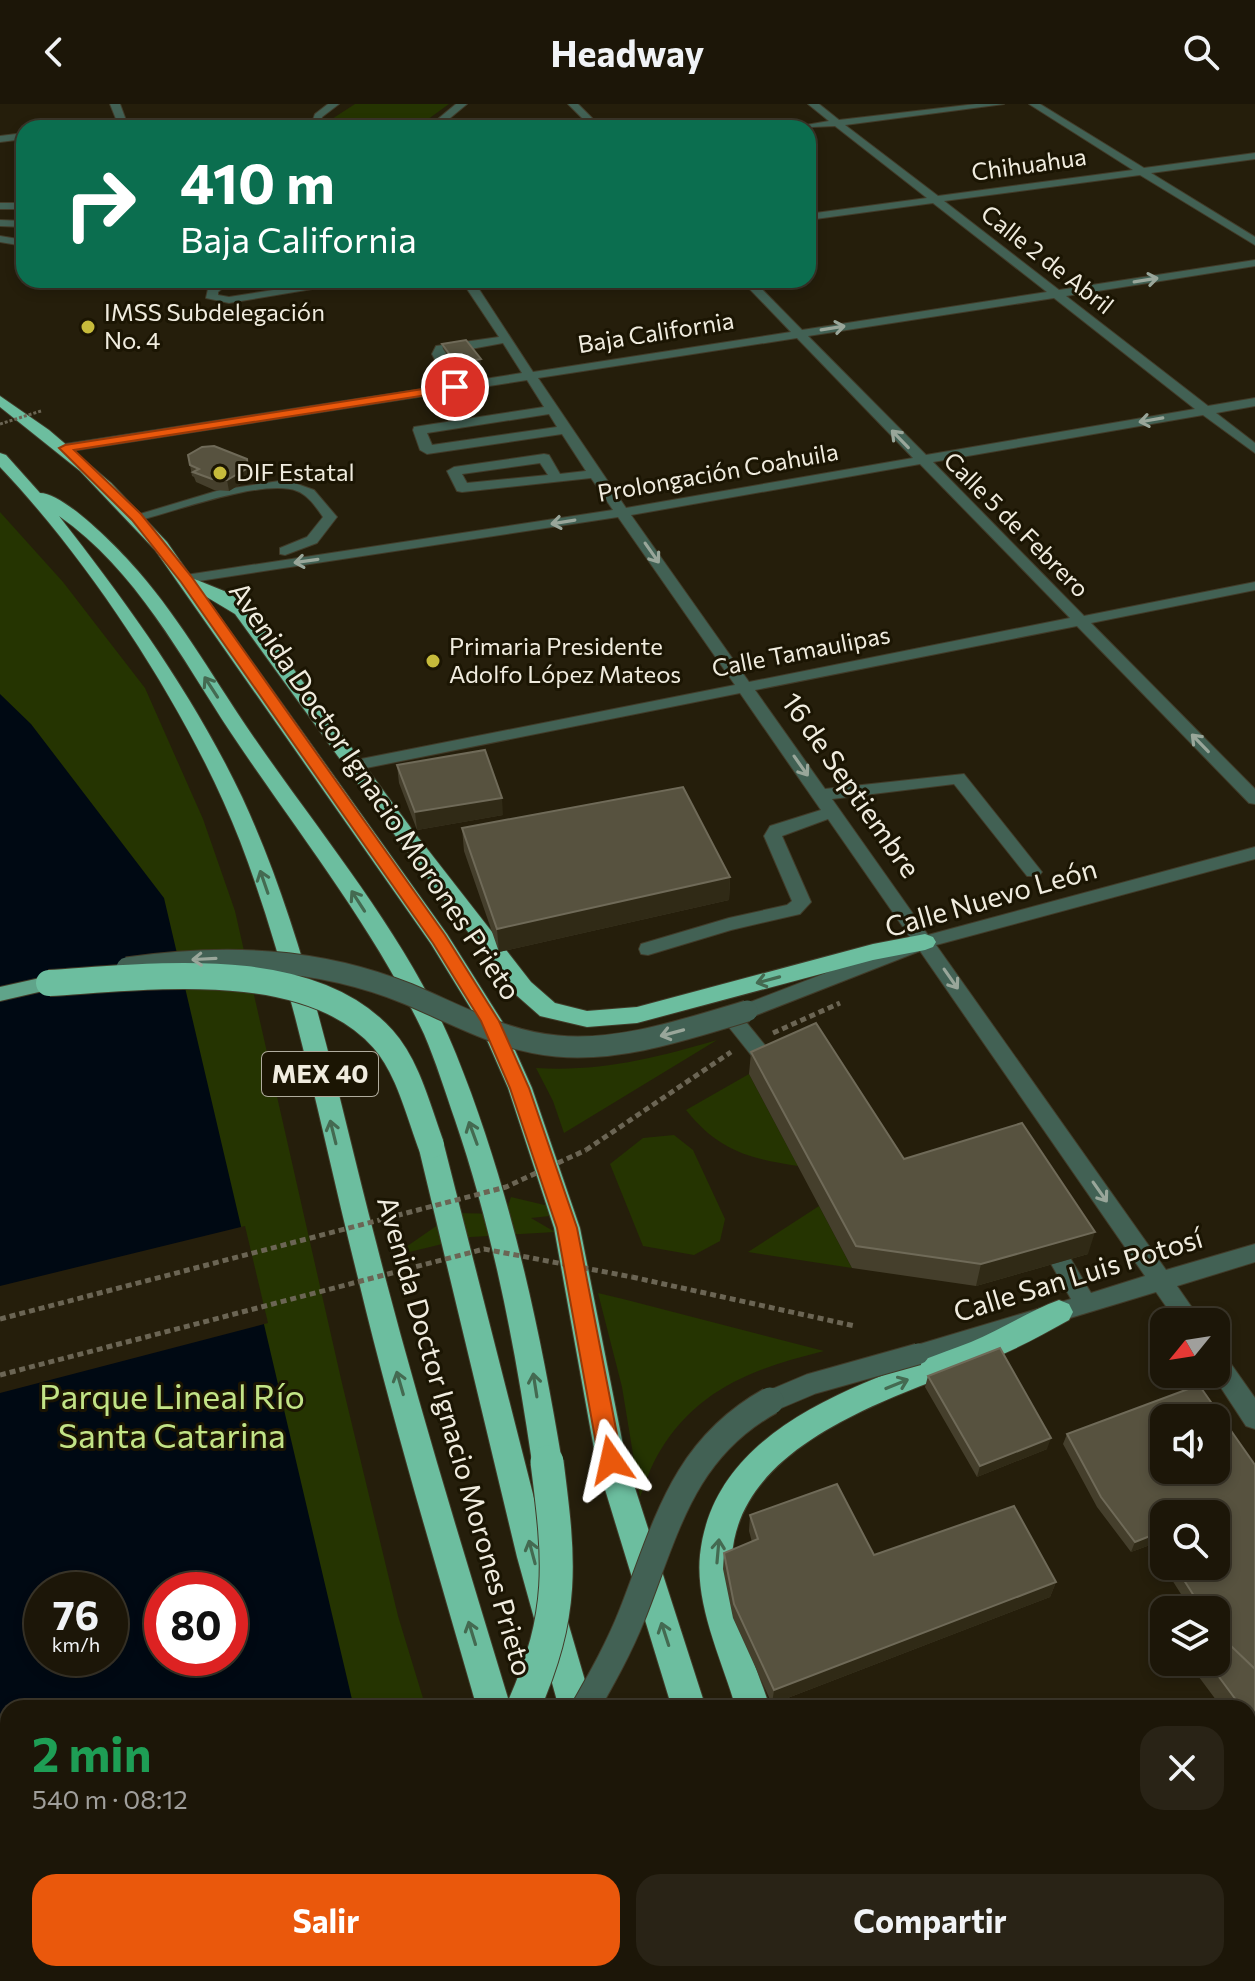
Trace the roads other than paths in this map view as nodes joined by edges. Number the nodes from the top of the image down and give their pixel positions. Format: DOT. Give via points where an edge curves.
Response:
graph roads {
  1 [pos="334,104"];
  2 [pos="462,104"];
  3 [pos="573,104"];
  4 [pos="813,104"];
  5 [pos="999,104"];
  6 [pos="1034,104"];
  7 [pos="317,120"];
  8 [pos="442,120"];
  9 [pos="589,120"];
  10 [pos="836,123"];
  11 [pos="816,125"];
  12 [pos="1255,156"];
  13 [pos="1144,171"];
  14 [pos="934,200"];
  15 [pos="816,216"];
  16 [pos="1255,242"];
  17 [pos="1255,263"];
  18 [pos="217,288"];
  19 [pos="308,288"];
  20 [pos="472,288"];
  21 [pos="755,288"];
  22 [pos="1054,294"];
  23 [pos="799,333"];
  24 [pos="507,339"];
  25 [pos="531,375"];
  26 [pos="455,387"];
  27 [pos="0,400"];
  28 [pos="1255,402"];
  29 [pos="554,409"];
  30 [pos="1206,410"];
  31 [pos="567,429"];
  32 [pos="65,448"];
  33 [pos="1255,449"];
  34 [pos="0,458"];
  35 [pos="921,461"];
  36 [pos="595,474"];
  37 [pos="557,479"];
  38 [pos="32,490"];
  39 [pos="624,512"];
  40 [pos="137,517"];
  41 [pos="285,551"];
  42 [pos="187,581"];
  43 [pos="1255,586"];
  44 [pos="1081,622"];
  45 [pos="745,688"];
  46 [pos="356,765"];
  47 [pos="821,795"];
  48 [pos="1255,799"];
  49 [pos="833,812"];
  50 [pos="1255,853"];
  51 [pos="1033,872"];
  52 [pos="925,942"];
  53 [pos="648,949"];
  54 [pos="49,983"];
  55 [pos="0,994"];
  56 [pos="739,1013"];
  57 [pos="770,1065"];
  58 [pos="1255,1253"];
  59 [pos="1061,1262"];
  60 [pos="1162,1281"];
  61 [pos="1073,1308"];
  62 [pos="1180,1308"];
  63 [pos="1230,1381"];
  64 [pos="1255,1418"];
  65 [pos="492,1700"];
  66 [pos="527,1700"];
  67 [pos="574,1700"];
  68 [pos="589,1700"];
  69 [pos="686,1700"];
  70 [pos="751,1700"];
  1 -- 7 [label="street"];
  2 -- 8 [label="street"];
  3 -- 9 [label="street"];
  4 -- 10 [label="street, Calle 2 de Abril"];
  5 -- 10 [label="street"];
  6 -- 13 [label="street"];
  10 -- 11 [label="street"];
  10 -- 14 [label="street, Calle 2 de Abril"];
  12 -- 13 [label="street, Chihuahua"];
  13 -- 14 [label="street, Chihuahua"];
  13 -- 16 [label="street"];
  14 -- 15 [label="street, Chihuahua"];
  14 -- 22 [label="street, Calle 2 de Abril"];
  22 -- 17 [label="street, Baja California, one-way"];
  18 -- 19 [label="street" via="212,298 229,300"];
  20 -- 24 [label="street, 16 de Septiembre"];
  21 -- 23 [label="street, Calle 5 de Febrero"];
  23 -- 22 [label="street, Baja California, one-way"];
  22 -- 30 [label="street, Calle 2 de Abril"];
  23 -- 25 [label="street, Baja California"];
  35 -- 23 [label="street, Calle 5 de Febrero, one-way"];
  24 -- 25 [label="street, 16 de Septiembre"];
  24 -- 26 [label="street" via="438,351"];
  25 -- 26 [label="street, Baja California"];
  25 -- 29 [label="street, 16 de Septiembre"];
  26 -- 32 [label="street, Baja California"];
  27 -- 32 [label="highway, Avenida Doctor Ignacio Morones Prieto"];
  28 -- 30 [label="street, Prolongación Coahuila"];
  29 -- 31 [label="street, 16 de Septiembre"];
  29 -- 31 [label="street" via="419,430 427,450"];
  30 -- 33 [label="street, Calle 2 de Abril"];
  30 -- 35 [label="street, Prolongación Coahuila, one-way"];
  31 -- 36 [label="street, 16 de Septiembre"];
  32 -- 40 [label="highway, Avenida Doctor Ignacio Morones Prieto"];
  34 -- 38 [label="highway, Avenida Doctor Ignacio Morones Prieto / MEX 40"];
  35 -- 39 [label="street, Prolongación Coahuila"];
  35 -- 44 [label="street, Calle 5 de Febrero"];
  36 -- 37 [label="street"];
  36 -- 39 [label="street, 16 de Septiembre"];
  37 -- 37 [label="street" via="462,488 454,471 544,458"];
  65 -- 38 [label="highway, Avenida Doctor Ignacio Morones Prieto / MEX 40, one-way" via="380,1315 308,1026 265,883 237,810 194,724 120,608"];
  66 -- 38 [label="highway, one-way, bridge" via="556,1618 560,1563 547,1462 515,1284 481,1157 433,1028 356,898 158,605 100,539"];
  39 -- 42 [label="street, Prolongación Coahuila, one-way"];
  39 -- 45 [label="street, 16 de Septiembre, one-way"];
  40 -- 41 [label="street" via="270,483 298,485 330,517 312,542"];
  40 -- 42 [label="highway, Avenida Doctor Ignacio Morones Prieto"];
  42 -- 46 [label="highway" via="241,610"];
  69 -- 42 [label="highway, Avenida Doctor Ignacio Morones Prieto, one-way" via="611,1460 567,1228 520,1088 490,1021 439,939"];
  43 -- 44 [label="street, Calle Tamaulipas"];
  44 -- 45 [label="street, Calle Tamaulipas"];
  48 -- 44 [label="street, Calle 5 de Febrero, one-way"];
  45 -- 46 [label="street, Calle Tamaulipas"];
  45 -- 47 [label="street, 16 de Septiembre, one-way"];
  52 -- 46 [label="highway, one-way" via="637,1015 587,1019 548,1010 523,988"];
  47 -- 49 [label="street, 16 de Septiembre"];
  47 -- 51 [label="street" via="958,778"];
  49 -- 52 [label="street, 16 de Septiembre"];
  49 -- 53 [label="street" via="776,830 773,836 802,902 793,910"];
  50 -- 52 [label="street, Calle Nuevo León"];
  52 -- 56 [label="street, Calle Nuevo León"];
  52 -- 60 [label="street, 16 de Septiembre, one-way"];
  54 -- 55 [label="main road"];
  56 -- 54 [label="street, Calle Nuevo León, one-way, bridge" via="624,1044 577,1047 495,1034 374,982 296,963 208,958"];
  67 -- 54 [label="highway, one-way, bridge" via="431,1145 384,1040 364,1019 305,991 172,978"];
  56 -- 57 [label="street"];
  58 -- 60 [label="street, Calle San Luis Potosí"];
  59 -- 61 [label="street"];
  60 -- 61 [label="street, Calle San Luis Potosí"];
  60 -- 62 [label="street, 16 de Septiembre"];
  61 -- 68 [label="street, Calle San Luis Potosí, bridge" via="788,1394 724,1430 705,1448 667,1520 620,1645"];
  70 -- 61 [label="highway, one-way" via="719,1589 716,1555 723,1518 752,1468 790,1437 834,1412"];
  63 -- 64 [label="street"];
}
